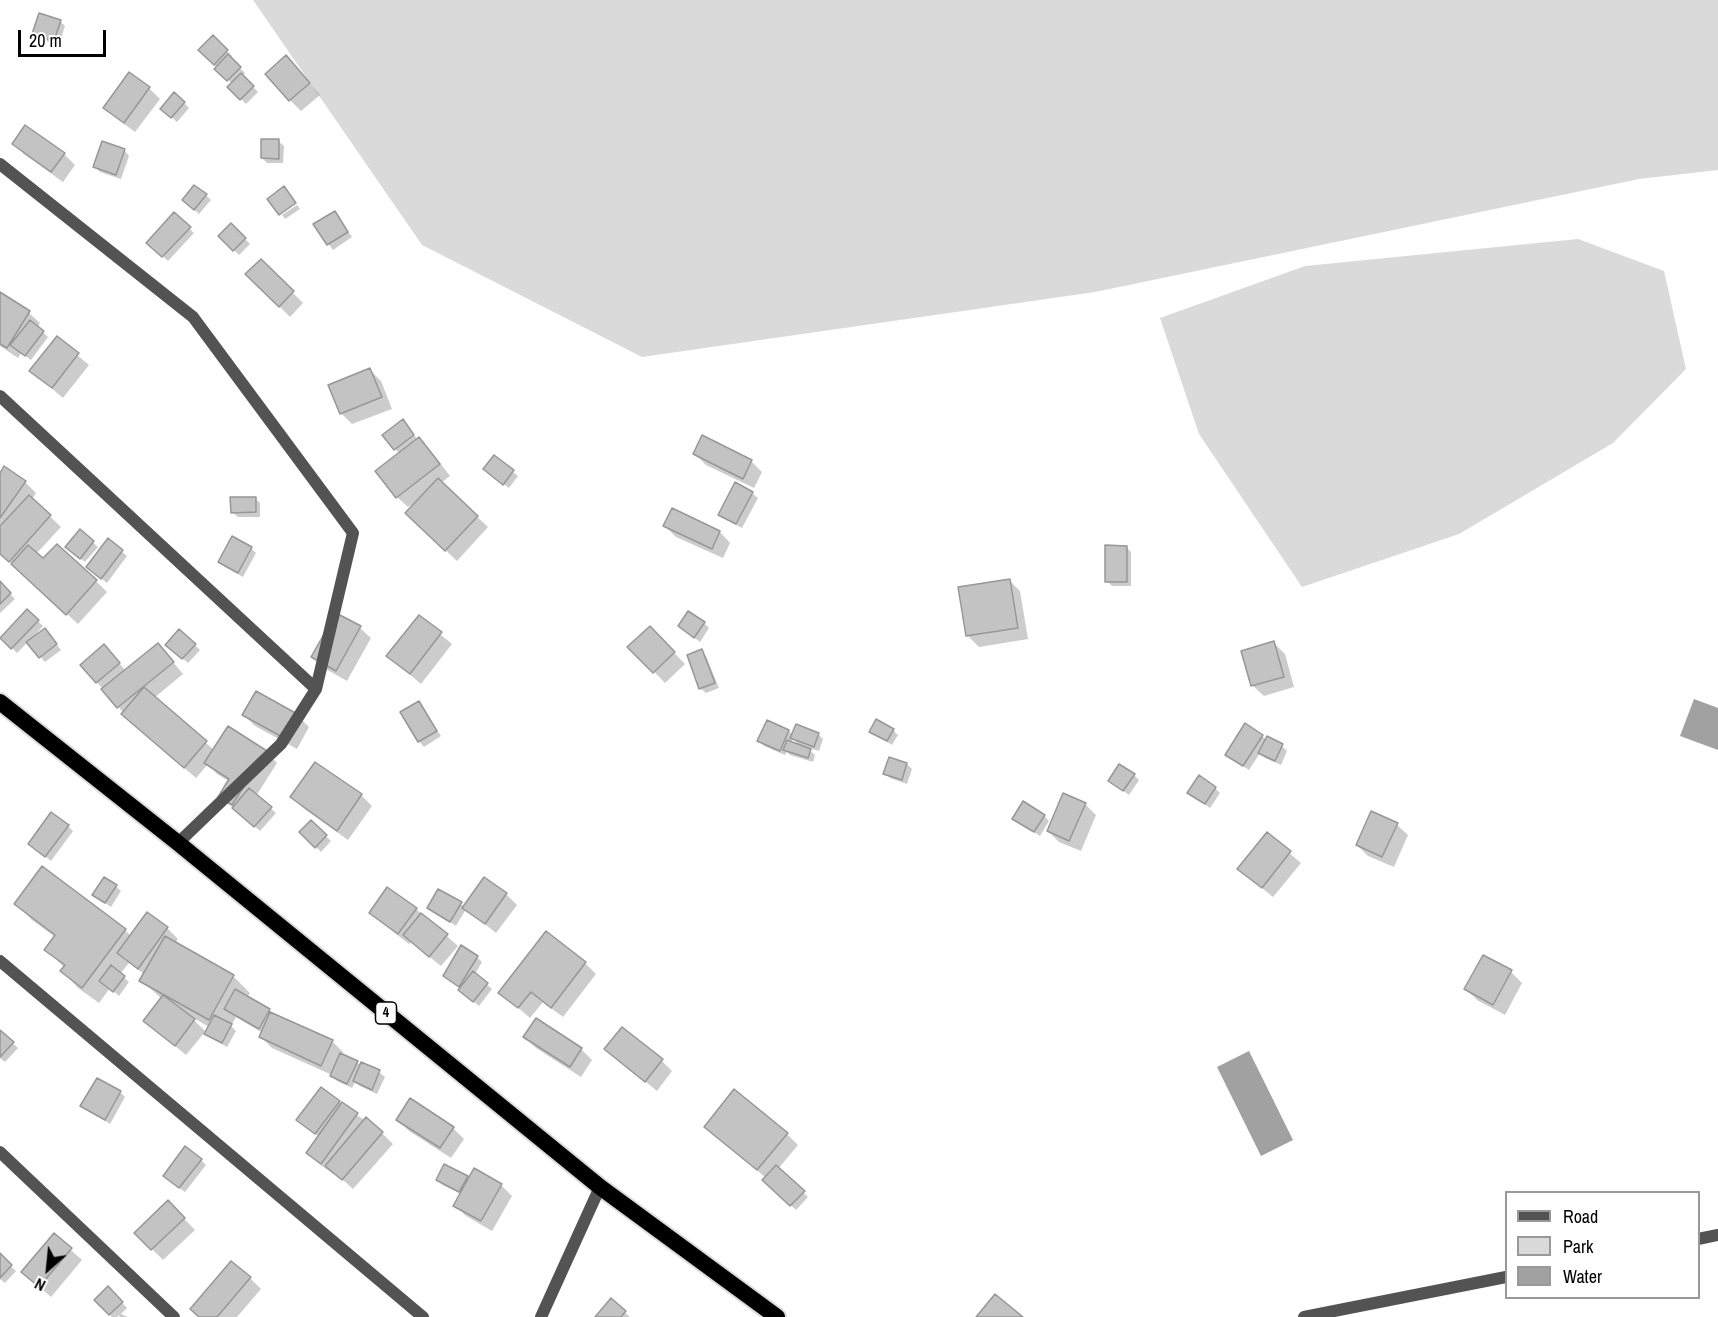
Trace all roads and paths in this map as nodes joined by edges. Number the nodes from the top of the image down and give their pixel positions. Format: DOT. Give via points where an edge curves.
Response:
graph roads {
  1 [pos="0,164"];
  2 [pos="0,396"];
  3 [pos="316,689"];
  4 [pos="0,702"];
  5 [pos="178,843"];
  6 [pos="0,962"];
  7 [pos="0,1152"];
  8 [pos="600,1187"];
  9 [pos="1718,1235"];
  10 [pos="1700,1239"];
  11 [pos="1505,1277"];
  12 [pos="174,1317"];
  13 [pos="423,1317"];
  14 [pos="541,1317"];
  15 [pos="777,1317"];
  16 [pos="1304,1317"];
  1 -- 3 [label="street" via="193,317 353,533"];
  2 -- 3 [label="street"];
  3 -- 5 [label="street" via="281,744"];
  4 -- 5 [label="highway, 4"];
  5 -- 8 [label="highway, 4"];
  6 -- 13 [label="street"];
  7 -- 12 [label="street"];
  8 -- 14 [label="street"];
  8 -- 15 [label="highway, 4"];
  9 -- 10 [label="street"];
  11 -- 16 [label="street"];
}
